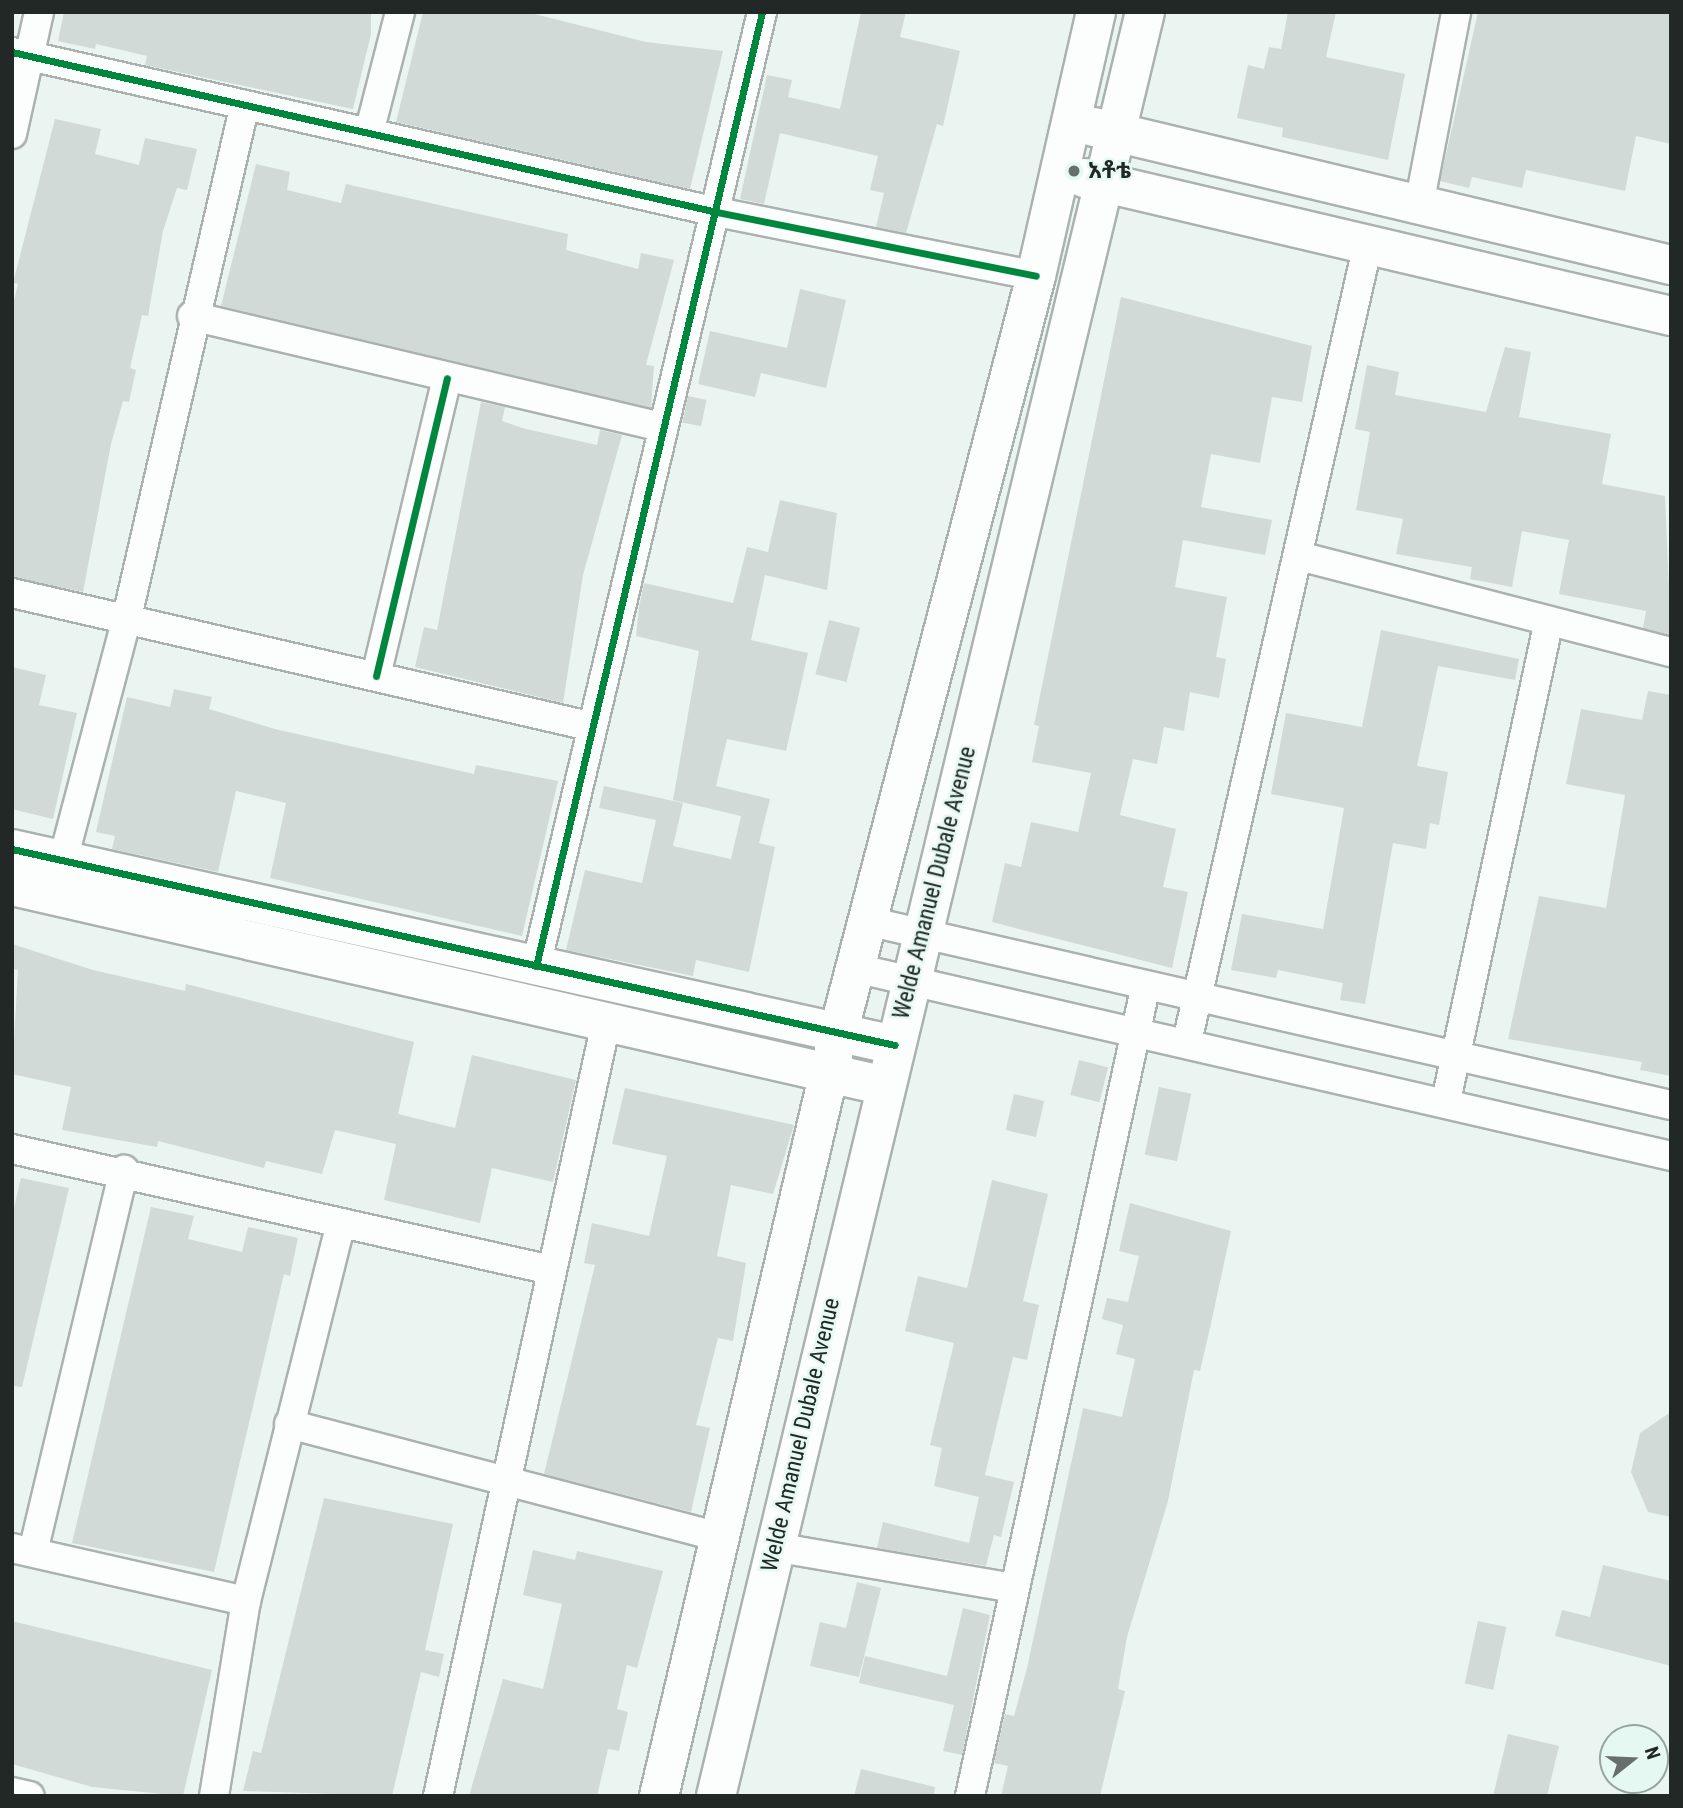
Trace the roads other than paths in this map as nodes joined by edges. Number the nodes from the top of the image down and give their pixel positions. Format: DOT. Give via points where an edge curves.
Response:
graph roads {
  1 [pos="39,12"];
  2 [pos="400,12"];
  3 [pos="762,12"];
  4 [pos="1096,12"];
  5 [pos="1145,12"];
  6 [pos="1456,12"];
  7 [pos="21,54"];
  8 [pos="244,107"];
  9 [pos="1070,120"];
  10 [pos="369,133"];
  11 [pos="12,134"];
  12 [pos="1118,134"];
  13 [pos="1059,170"];
  14 [pos="1107,185"];
  15 [pos="1419,205"];
  16 [pos="717,212"];
  17 [pos="1368,244"];
  18 [pos="1671,265"];
  19 [pos="1036,276"];
  20 [pos="192,316"];
  21 [pos="1671,316"];
  22 [pos="447,378"];
  23 [pos="660,427"];
  24 [pos="1299,556"];
  25 [pos="12,593"];
  26 [pos="127,617"];
  27 [pos="1548,624"];
  28 [pos="1671,652"];
  29 [pos="376,676"];
  30 [pos="589,726"];
  31 [pos="12,849"];
  32 [pos="63,860"];
  33 [pos="12,886"];
  34 [pos="867,921"];
  35 [pos="922,936"];
  36 [pos="536,966"];
  37 [pos="855,968"];
  38 [pos="911,980"];
  39 [pos="1145,989"];
  40 [pos="1196,1000"];
  41 [pos="606,1023"];
  42 [pos="839,1030"];
  43 [pos="1138,1030"];
  44 [pos="1187,1042"];
  45 [pos="895,1045"];
  46 [pos="1457,1054"];
  47 [pos="829,1072"];
  48 [pos="885,1086"];
  49 [pos="1446,1101"];
  50 [pos="1671,1105"];
  51 [pos="12,1149"];
  52 [pos="1671,1156"];
  53 [pos="124,1170"];
  54 [pos="341,1224"];
  55 [pos="551,1269"];
  56 [pos="289,1424"];
  57 [pos="504,1484"];
  58 [pos="716,1536"];
  59 [pos="774,1548"];
  60 [pos="23,1550"];
  61 [pos="1015,1588"];
  62 [pos="246,1601"];
  63 [pos="12,1792"];
  64 [pos="30,1796"];
  65 [pos="214,1796"];
  66 [pos="438,1796"];
  67 [pos="659,1796"];
  68 [pos="716,1796"];
  69 [pos="970,1796"];
  1 -- 7 [label="street"];
  2 -- 10 [label="street"];
  3 -- 16 [label="street"];
  4 -- 9 [label="main road"];
  5 -- 12 [label="main road, Welde Amanuel Dubale Avenue"];
  6 -- 15 [label="street"];
  7 -- 8 [label="street"];
  7 -- 11 [label="street"];
  8 -- 10 [label="street"];
  8 -- 20 [label="street"];
  9 -- 12 [label="main road"];
  9 -- 13 [label="main road"];
  10 -- 16 [label="street"];
  12 -- 14 [label="main road, Welde Amanuel Dubale Avenue"];
  12 -- 15 [label="main road"];
  13 -- 14 [label="main road"];
  13 -- 19 [label="main road"];
  14 -- 17 [label="main road"];
  14 -- 35 [label="main road, Welde Amanuel Dubale Avenue"];
  15 -- 18 [label="main road"];
  16 -- 19 [label="street"];
  16 -- 23 [label="street"];
  17 -- 21 [label="main road"];
  17 -- 24 [label="street"];
  19 -- 34 [label="main road"];
  20 -- 22 [label="street"];
  20 -- 26 [label="street"];
  22 -- 23 [label="street"];
  22 -- 29 [label="street"];
  23 -- 30 [label="street"];
  24 -- 27 [label="street"];
  24 -- 40 [label="street"];
  25 -- 26 [label="street"];
  26 -- 29 [label="street"];
  26 -- 32 [label="street"];
  27 -- 28 [label="street"];
  27 -- 46 [label="street"];
  29 -- 30 [label="street"];
  30 -- 36 [label="street"];
  31 -- 32 [label="main road"];
  32 -- 36 [label="main road"];
  33 -- 41 [label="main road"];
  34 -- 35 [label="street"];
  34 -- 37 [label="main road"];
  35 -- 38 [label="main road, Welde Amanuel Dubale Avenue"];
  35 -- 39 [label="street"];
  36 -- 42 [label="main road"];
  37 -- 38 [label="street"];
  37 -- 42 [label="main road"];
  38 -- 43 [label="street"];
  38 -- 45 [label="main road, Welde Amanuel Dubale Avenue"];
  39 -- 40 [label="street"];
  39 -- 43 [label="street"];
  40 -- 44 [label="street"];
  40 -- 46 [label="street"];
  41 -- 47 [label="main road"];
  41 -- 55 [label="street"];
  42 -- 45 [label="main road"];
  42 -- 47 [label="main road"];
  43 -- 44 [label="street"];
  43 -- 61 [label="street"];
  44 -- 49 [label="street"];
  45 -- 48 [label="main road, Welde Amanuel Dubale Avenue"];
  46 -- 49 [label="street"];
  46 -- 50 [label="street"];
  47 -- 48 [label="main road"];
  47 -- 58 [label="main road"];
  48 -- 59 [label="main road, Welde Amanuel Dubale Avenue"];
  49 -- 52 [label="street"];
  51 -- 53 [label="street"];
  53 -- 54 [label="street"];
  53 -- 60 [label="street"];
  54 -- 55 [label="street"];
  54 -- 56 [label="street"];
  55 -- 57 [label="street"];
  56 -- 57 [label="street"];
  56 -- 62 [label="street"];
  57 -- 58 [label="street"];
  57 -- 66 [label="street"];
  58 -- 67 [label="main road"];
  59 -- 61 [label="street"];
  59 -- 68 [label="main road, Welde Amanuel Dubale Avenue"];
  60 -- 62 [label="street"];
  61 -- 69 [label="street"];
  62 -- 65 [label="street"];
  63 -- 64 [label="street"];
}
